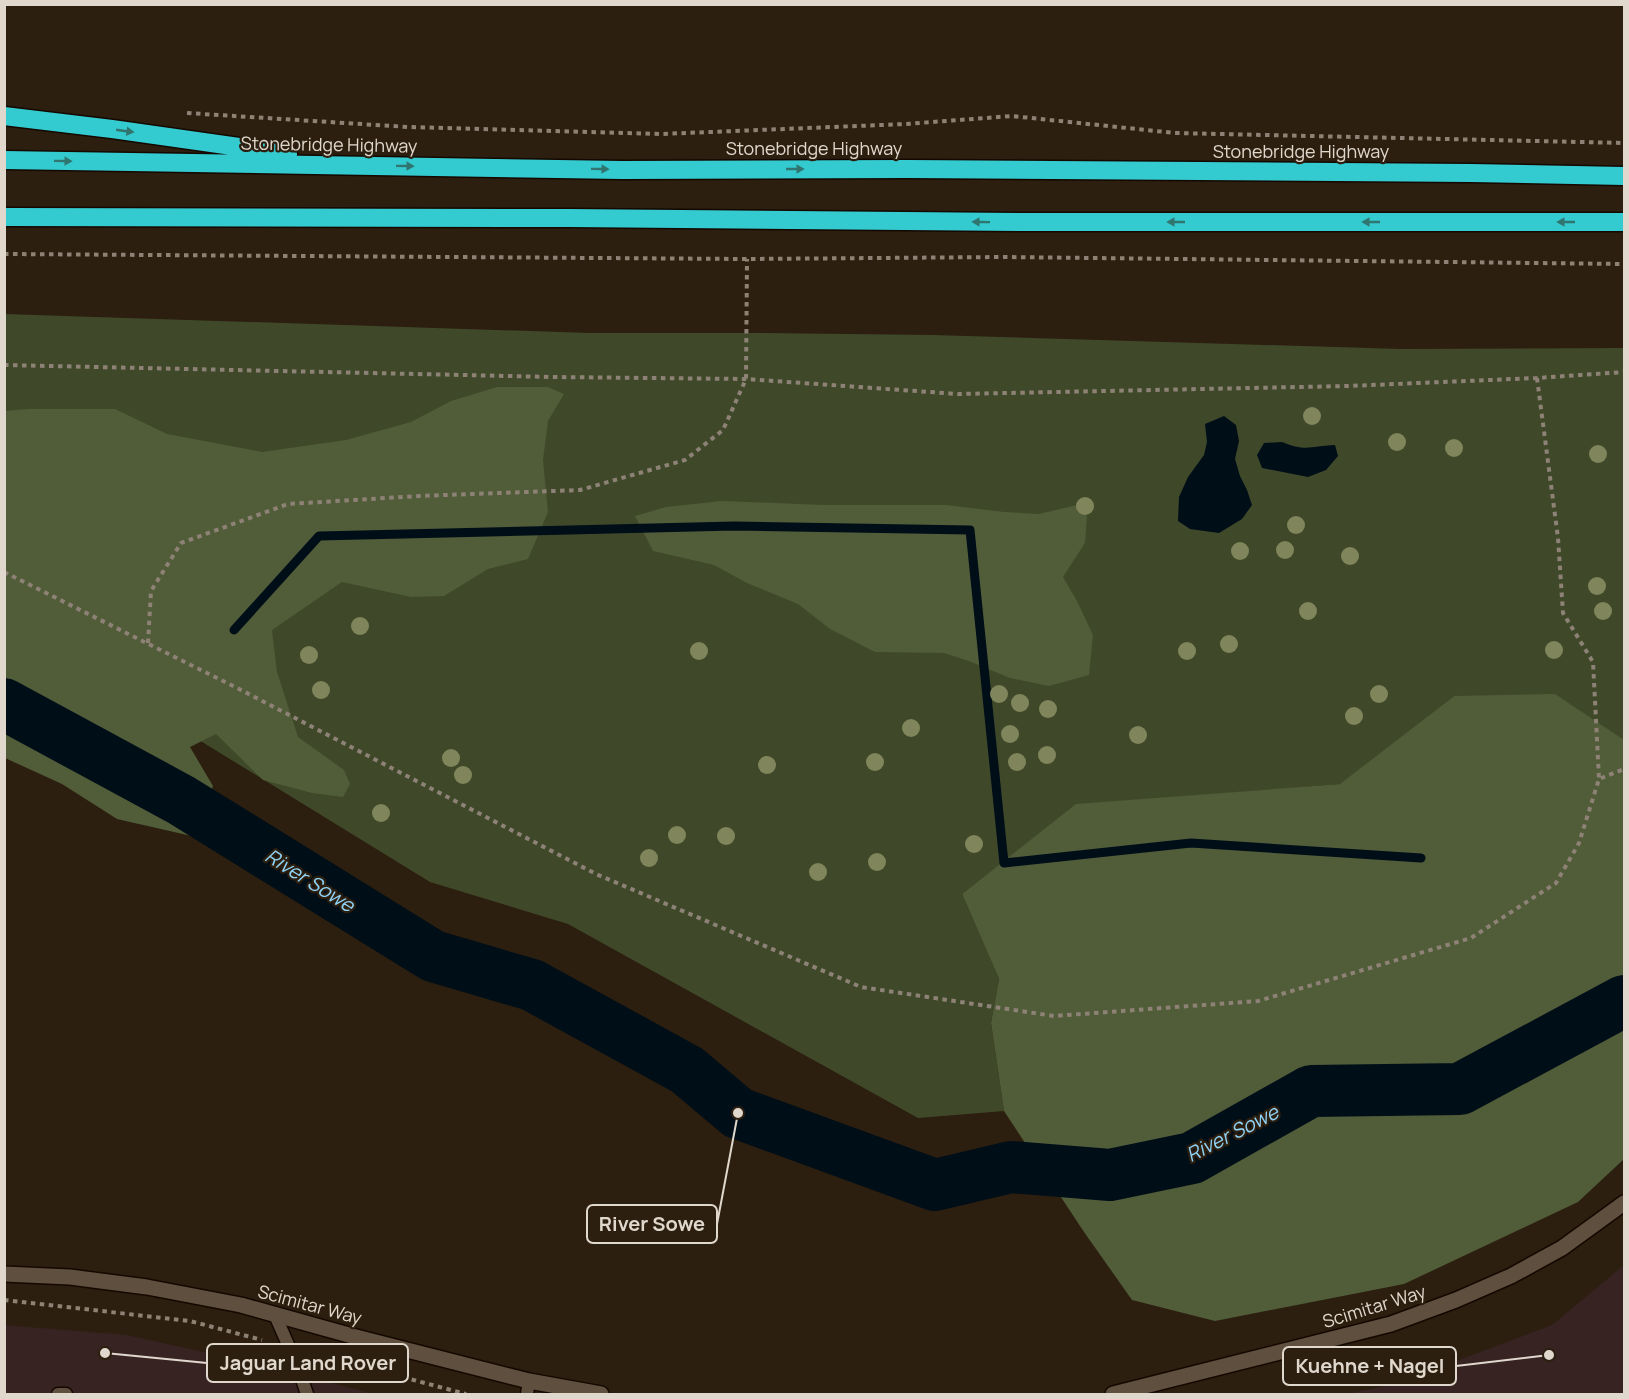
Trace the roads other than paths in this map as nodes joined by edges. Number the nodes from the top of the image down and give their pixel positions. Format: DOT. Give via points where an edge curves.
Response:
graph roads {
  1 [pos="4,116"];
  2 [pos="4,160"];
  3 [pos="365,165"];
  4 [pos="1624,176"];
  5 [pos="4,217"];
  6 [pos="1624,222"];
  7 [pos="1624,1203"];
  8 [pos="4,1274"];
  9 [pos="275,1315"];
  10 [pos="528,1388"];
  11 [pos="58,1395"];
  12 [pos="66,1395"];
  13 [pos="307,1395"];
  14 [pos="601,1395"];
  15 [pos="1113,1395"];
  1 -- 3 [label="highway, one-way"];
  2 -- 3 [label="highway, Stonebridge Highway, one-way"];
  3 -- 4 [label="highway, Stonebridge Highway, one-way"];
  6 -- 5 [label="highway, one-way"];
  7 -- 15 [label="street, Scimitar Way" via="1562,1248 1456,1300 1391,1324"];
  8 -- 9 [label="street, Scimitar Way" via="147,1287"];
  9 -- 10 [label="street, Scimitar Way"];
  9 -- 13 [label="lane"];
  10 -- 14 [label="street, Scimitar Way"];
  11 -- 12 [label="lane"];
}
